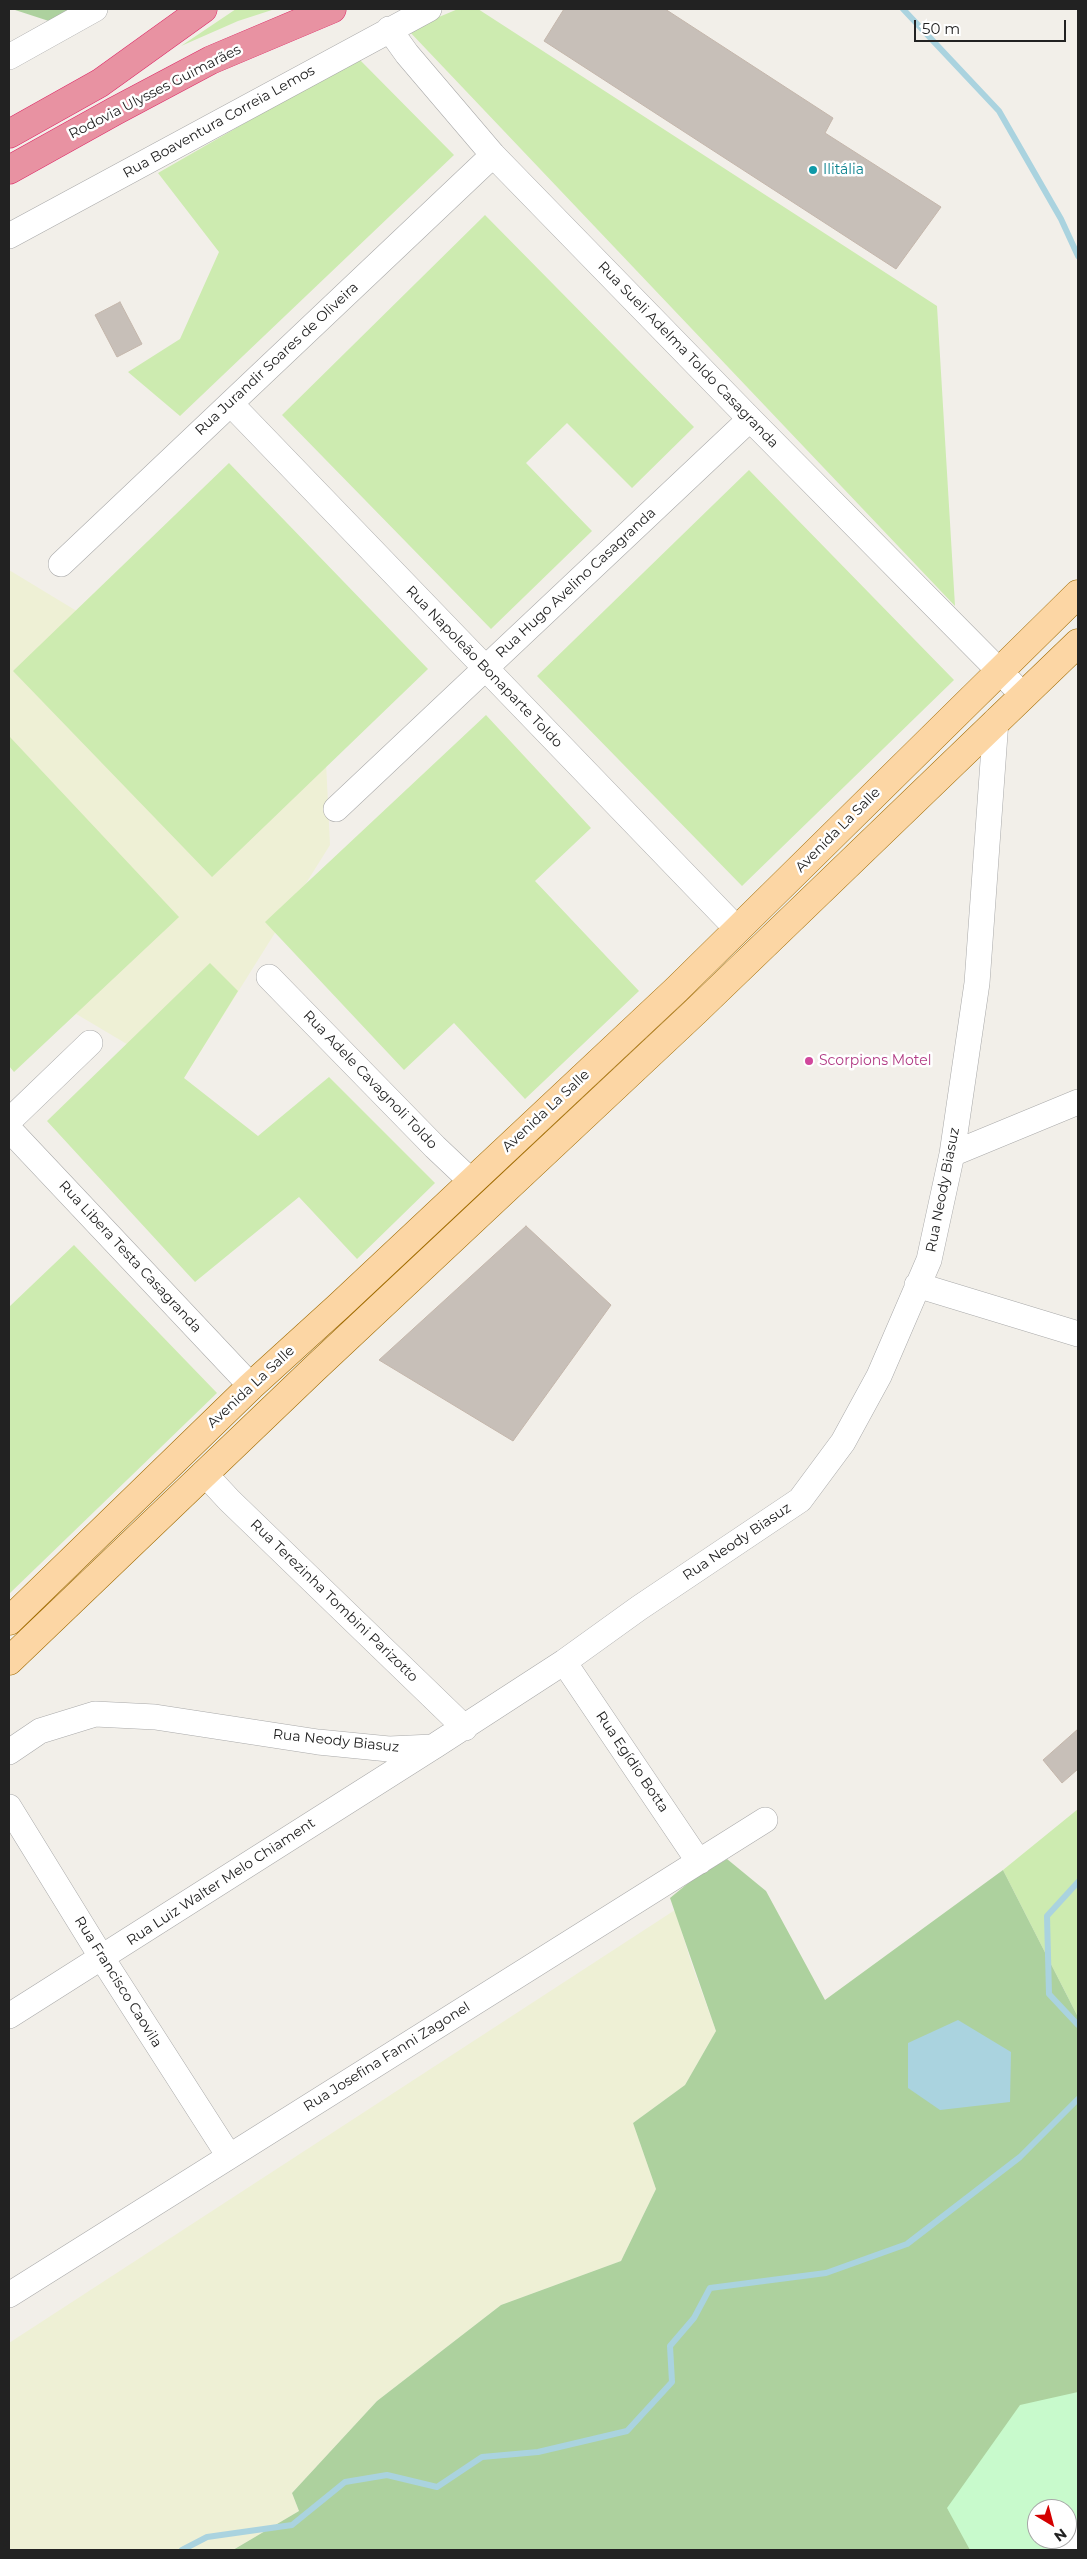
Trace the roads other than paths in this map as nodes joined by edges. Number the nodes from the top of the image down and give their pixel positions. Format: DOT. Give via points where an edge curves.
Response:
graph roads {
  1 [pos="95,9"];
  2 [pos="203,9"];
  3 [pos="332,9"];
  4 [pos="429,9"];
  5 [pos="389,29"];
  6 [pos="9,57"];
  7 [pos="9,134"];
  8 [pos="493,155"];
  9 [pos="9,170"];
  10 [pos="9,236"];
  11 [pos="231,404"];
  12 [pos="750,419"];
  13 [pos="61,564"];
  14 [pos="1078,594"];
  15 [pos="1078,643"];
  16 [pos="486,668"];
  17 [pos="999,670"];
  18 [pos="1023,695"];
  19 [pos="996,720"];
  20 [pos="336,808"];
  21 [pos="738,930"];
  22 [pos="270,978"];
  23 [pos="677,989"];
  24 [pos="696,1011"];
  25 [pos="90,1043"];
  26 [pos="1078,1102"];
  27 [pos="9,1121"];
  28 [pos="9,1129"];
  29 [pos="952,1154"];
  30 [pos="471,1181"];
  31 [pos="917,1285"];
  32 [pos="339,1306"];
  33 [pos="360,1328"];
  34 [pos="1078,1334"];
  35 [pos="251,1386"];
  36 [pos="204,1473"];
  37 [pos="9,1621"];
  38 [pos="9,1661"];
  39 [pos="564,1662"];
  40 [pos="465,1728"];
  41 [pos="433,1747"];
  42 [pos="9,1752"];
  43 [pos="9,1806"];
  44 [pos="765,1820"];
  45 [pos="699,1862"];
  46 [pos="102,1958"];
  47 [pos="9,2016"];
  48 [pos="229,2156"];
  49 [pos="9,2295"];
  50 [pos="1078,2537"];
  51 [pos="1062,2550"];
  1 -- 6 [label="street"];
  2 -- 7 [label="highway" via="100,84"];
  3 -- 9 [label="highway, Rodovia Ulysses Guimarães" via="211,60"];
  4 -- 5 [label="street, Rua Boaventura Correia Lemos"];
  5 -- 8 [label="street, Rua Sueli Adelma Toldo Casagranda"];
  5 -- 10 [label="street, Rua Boaventura Correia Lemos"];
  8 -- 11 [label="street, Rua Jurandir Soares de Oliveira"];
  8 -- 12 [label="street, Rua Sueli Adelma Toldo Casagranda"];
  11 -- 13 [label="street, Rua Jurandir Soares de Oliveira"];
  11 -- 16 [label="street, Rua Napoleão Bonaparte Toldo"];
  12 -- 16 [label="street, Rua Hugo Avelino Casagranda"];
  12 -- 17 [label="street, Rua Sueli Adelma Toldo Casagranda"];
  14 -- 17 [label="main road, Avenida La Salle"];
  15 -- 18 [label="main road"];
  16 -- 20 [label="street, Rua Hugo Avelino Casagranda"];
  16 -- 21 [label="street, Rua Napoleão Bonaparte Toldo"];
  17 -- 18 [label="street, Rua Sueli Adelma Toldo Casagranda"];
  17 -- 21 [label="main road, Avenida La Salle"];
  18 -- 19 [label="main road"];
  19 -- 24 [label="main road"];
  19 -- 29 [label="street, Rua Neody Biasuz" via="977,983"];
  21 -- 23 [label="main road, Avenida La Salle"];
  22 -- 30 [label="street, Rua Adele Cavagnoli Toldo"];
  23 -- 24 [label="main road"];
  23 -- 30 [label="main road, Avenida La Salle"];
  24 -- 33 [label="main road"];
  25 -- 27 [label="street"];
  26 -- 29 [label="street"];
  28 -- 35 [label="street, Rua Libera Testa Casagranda"];
  29 -- 31 [label="street, Rua Neody Biasuz" via="929,1260"];
  30 -- 32 [label="main road, Avenida La Salle"];
  31 -- 34 [label="street"];
  31 -- 39 [label="street, Rua Neody Biasuz" via="879,1376 843,1442 800,1500"];
  32 -- 33 [label="main road"];
  32 -- 35 [label="main road, Avenida La Salle"];
  33 -- 36 [label="main road"];
  35 -- 37 [label="main road, Avenida La Salle"];
  36 -- 38 [label="main road"];
  36 -- 40 [label="street, Rua Terezinha Tombini Parizotto"];
  39 -- 40 [label="street, Rua Neody Biasuz"];
  39 -- 45 [label="street, Rua Egídio Botta"];
  40 -- 41 [label="street, Rua Neody Biasuz"];
  41 -- 42 [label="street, Rua Neody Biasuz" via="389,1749 318,1742 155,1717 95,1714 40,1731"];
  41 -- 46 [label="street, Rua Luiz Walter Melo Chiament"];
  43 -- 46 [label="street, Rua Francisco Caovila"];
  44 -- 45 [label="street, Rua Josefina Fanni Zagonel"];
  45 -- 48 [label="street, Rua Josefina Fanni Zagonel"];
  46 -- 47 [label="street, Rua Luiz Walter Melo Chiament"];
  46 -- 48 [label="street, Rua Francisco Caovila"];
  48 -- 49 [label="street, Rua Josefina Fanni Zagonel"];
  50 -- 51 [label="street"];
}
